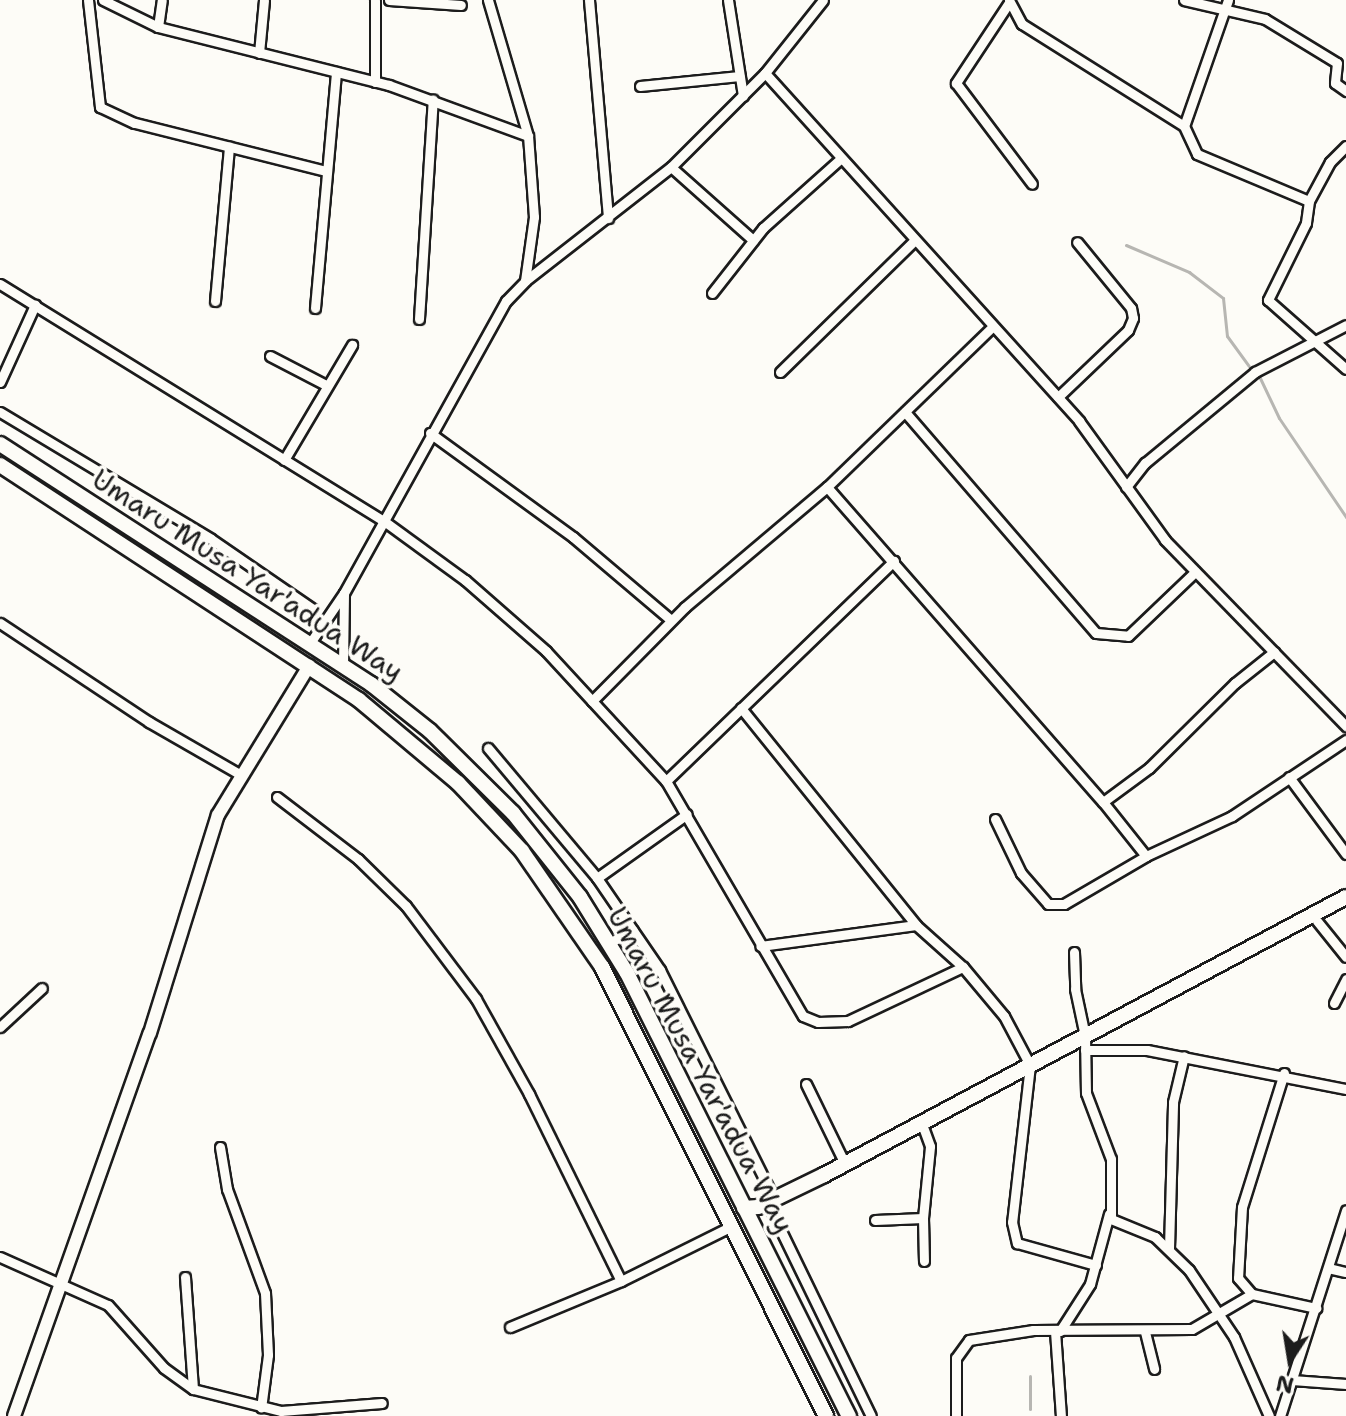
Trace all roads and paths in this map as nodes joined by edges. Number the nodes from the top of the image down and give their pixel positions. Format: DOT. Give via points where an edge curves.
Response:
graph roads {
  1 [pos="88,0"];
  2 [pos="103,0"];
  3 [pos="162,0"];
  4 [pos="264,0"];
  5 [pos="375,0"];
  6 [pos="389,0"];
  7 [pos="488,0"];
  8 [pos="589,0"];
  9 [pos="728,0"];
  10 [pos="823,0"];
  11 [pos="1184,0"];
  12 [pos="1009,2"];
  13 [pos="1227,4"];
  14 [pos="461,5"];
  15 [pos="158,27"];
  16 [pos="259,53"];
  17 [pos="336,72"];
  18 [pos="765,73"];
  19 [pos="740,76"];
  20 [pos="375,82"];
  21 [pos="640,86"];
  22 [pos="1346,91"];
  23 [pos="743,96"];
  24 [pos="433,99"];
  25 [pos="1184,126"];
  26 [pos="528,136"];
  27 [pos="1346,146"];
  28 [pos="229,147"];
  29 [pos="839,160"];
  30 [pos="671,167"];
  31 [pos="326,171"];
  32 [pos="1032,184"];
  33 [pos="1309,201"];
  34 [pos="608,218"];
  35 [pos="753,240"];
  36 [pos="914,241"];
  37 [pos="1077,242"];
  38 [pos="525,281"];
  39 [pos="0,284"];
  40 [pos="712,293"];
  41 [pos="215,301"];
  42 [pos="35,305"];
  43 [pos="315,308"];
  44 [pos="419,319"];
  45 [pos="1346,325"];
  46 [pos="993,326"];
  47 [pos="1311,344"];
  48 [pos="352,345"];
  49 [pos="270,356"];
  50 [pos="1346,369"];
  51 [pos="780,372"];
  52 [pos="0,382"];
  53 [pos="326,385"];
  54 [pos="1058,397"];
  55 [pos="0,412"];
  56 [pos="905,412"];
  57 [pos="430,433"];
  58 [pos="0,444"];
  59 [pos="284,460"];
  60 [pos="0,465"];
  61 [pos="827,487"];
  62 [pos="1126,487"];
  63 [pos="385,522"];
  64 [pos="894,561"];
  65 [pos="1195,572"];
  66 [pos="344,593"];
  67 [pos="313,609"];
  68 [pos="671,620"];
  69 [pos="0,623"];
  70 [pos="279,624"];
  71 [pos="269,640"];
  72 [pos="310,643"];
  73 [pos="1274,652"];
  74 [pos="343,665"];
  75 [pos="309,666"];
  76 [pos="592,701"];
  77 [pos="741,708"];
  78 [pos="1346,726"];
  79 [pos="1346,740"];
  80 [pos="488,748"];
  81 [pos="241,775"];
  82 [pos="1289,777"];
  83 [pos="666,781"];
  84 [pos="277,797"];
  85 [pos="1103,802"];
  86 [pos="687,814"];
  87 [pos="995,819"];
  88 [pos="1346,854"];
  89 [pos="1146,856"];
  90 [pos="597,878"];
  91 [pos="1346,897"];
  92 [pos="1346,906"];
  93 [pos="1317,921"];
  94 [pos="916,925"];
  95 [pos="633,930"];
  96 [pos="609,943"];
  97 [pos="760,946"];
  98 [pos="1074,952"];
  99 [pos="1346,957"];
  100 [pos="963,967"];
  101 [pos="1346,979"];
  102 [pos="42,988"];
  103 [pos="1334,1003"];
  104 [pos="0,1027"];
  105 [pos="1085,1043"];
  106 [pos="1184,1056"];
  107 [pos="1029,1070"];
  108 [pos="1284,1073"];
  109 [pos="806,1084"];
  110 [pos="1346,1089"];
  111 [pos="923,1127"];
  112 [pos="220,1147"];
  113 [pos="845,1164"];
  114 [pos="771,1202"];
  115 [pos="1346,1210"];
  116 [pos="1110,1211"];
  117 [pos="748,1215"];
  118 [pos="923,1218"];
  119 [pos="875,1220"];
  120 [pos="732,1226"];
  121 [pos="1169,1248"];
  122 [pos="1,1258"];
  123 [pos="924,1261"];
  124 [pos="1096,1265"];
  125 [pos="1328,1268"];
  126 [pos="1346,1272"];
  127 [pos="185,1277"];
  128 [pos="621,1281"];
  129 [pos="61,1285"];
  130 [pos="1252,1294"];
  131 [pos="1316,1308"];
  132 [pos="1221,1316"];
  133 [pos="510,1327"];
  134 [pos="1057,1331"];
  135 [pos="1145,1332"];
  136 [pos="1154,1369"];
  137 [pos="1292,1380"];
  138 [pos="1346,1384"];
  139 [pos="193,1389"];
  140 [pos="382,1403"];
  141 [pos="261,1408"];
  142 [pos="300,1414"];
  143 [pos="1276,1415"];
  144 [pos="14,1416"];
  145 [pos="826,1416"];
  146 [pos="849,1416"];
  147 [pos="871,1416"];
  148 [pos="956,1416"];
  149 [pos="1061,1416"];
  1 -- 28 [label="street" via="100,107 135,123"];
  2 -- 15 [label="street"];
  3 -- 15 [label="street"];
  4 -- 16 [label="street"];
  5 -- 20 [label="street"];
  6 -- 14 [label="street"];
  7 -- 26 [label="street"];
  8 -- 34 [label="street"];
  9 -- 19 [label="street"];
  10 -- 18 [label="street"];
  11 -- 13 [label="street"];
  12 -- 25 [label="street" via="1022,24"];
  12 -- 32 [label="street" via="956,83"];
  13 -- 22 [label="street" via="1265,19 1337,63 1335,83"];
  13 -- 25 [label="street"];
  15 -- 16 [label="street"];
  16 -- 17 [label="street"];
  17 -- 20 [label="street"];
  17 -- 31 [label="street"];
  18 -- 23 [label="street"];
  18 -- 29 [label="street"];
  19 -- 21 [label="street"];
  19 -- 23 [label="street"];
  20 -- 24 [label="street"];
  23 -- 30 [label="street"];
  24 -- 26 [label="street"];
  24 -- 44 [label="street"];
  25 -- 33 [label="street" via="1197,154"];
  26 -- 38 [label="street" via="534,217"];
  27 -- 33 [label="street" via="1330,162"];
  28 -- 31 [label="street"];
  28 -- 41 [label="street"];
  29 -- 35 [label="street"];
  29 -- 36 [label="street"];
  30 -- 34 [label="street"];
  30 -- 35 [label="street"];
  31 -- 43 [label="street"];
  33 -- 47 [label="street" via="1306,223 1268,300"];
  34 -- 38 [label="street"];
  35 -- 40 [label="street"];
  36 -- 46 [label="street"];
  36 -- 51 [label="street"];
  37 -- 54 [label="street" via="1131,308 1133,318 1128,330"];
  38 -- 57 [label="street" via="506,301"];
  39 -- 42 [label="street"];
  42 -- 52 [label="street"];
  42 -- 59 [label="street"];
  45 -- 47 [label="street"];
  46 -- 54 [label="street"];
  46 -- 56 [label="street"];
  47 -- 50 [label="street"];
  47 -- 62 [label="street" via="1255,372 1145,463"];
  48 -- 53 [label="street"];
  49 -- 53 [label="street"];
  53 -- 59 [label="street"];
  54 -- 62 [label="street"];
  55 -- 67 [label="street" via="211,539"];
  56 -- 61 [label="street"];
  56 -- 65 [label="street" via="1096,633 1128,636"];
  57 -- 63 [label="street"];
  57 -- 68 [label="street" via="573,537"];
  58 -- 70 [label="main road, Umaru Musa Yar'adua Way"];
  59 -- 63 [label="street"];
  60 -- 71 [label="main road, Umaru Musa Yar'adua Way"];
  61 -- 64 [label="street"];
  61 -- 68 [label="street"];
  62 -- 65 [label="street"];
  63 -- 66 [label="street"];
  63 -- 76 [label="street" via="465,580 546,651"];
  64 -- 77 [label="street"];
  64 -- 85 [label="street"];
  65 -- 73 [label="street"];
  66 -- 72 [label="street"];
  66 -- 74 [label="street"];
  68 -- 76 [label="street"];
  69 -- 81 [label="street" via="149,722"];
  70 -- 71 [label="main road"];
  70 -- 72 [label="main road, Umaru Musa Yar'adua Way"];
  71 -- 75 [label="main road, Umaru Musa Yar'adua Way"];
  72 -- 74 [label="main road, Umaru Musa Yar'adua Way"];
  73 -- 78 [label="street"];
  73 -- 85 [label="street" via="1149,768"];
  74 -- 96 [label="main road, Umaru Musa Yar'adua Way" via="430,731 481,779 541,847"];
  75 -- 81 [label="street"];
  75 -- 120 [label="main road, Umaru Musa Yar'adua Way" via="408,739 522,851 602,967"];
  76 -- 83 [label="street"];
  77 -- 83 [label="street"];
  77 -- 94 [label="street"];
  79 -- 82 [label="street"];
  80 -- 90 [label="street"];
  81 -- 129 [label="street" via="218,815 150,1033"];
  82 -- 88 [label="street"];
  82 -- 89 [label="street" via="1232,816"];
  83 -- 86 [label="street"];
  84 -- 128 [label="street" via="358,859 406,906 476,999"];
  85 -- 89 [label="street"];
  86 -- 90 [label="street"];
  86 -- 97 [label="street"];
  87 -- 89 [label="street" via="1021,873 1048,904 1084,895"];
  90 -- 95 [label="street"];
  91 -- 105 [label="main road"];
  92 -- 93 [label="main road"];
  93 -- 99 [label="street"];
  93 -- 105 [label="main road"];
  94 -- 97 [label="street"];
  94 -- 100 [label="street"];
  95 -- 96 [label="street"];
  95 -- 114 [label="street" via="660,970"];
  96 -- 117 [label="main road, Umaru Musa Yar'adua Way"];
  97 -- 100 [label="street" via="803,1016 818,1022 848,1021"];
  98 -- 105 [label="street"];
  100 -- 107 [label="street" via="1004,1016"];
  101 -- 103 [label="street"];
  102 -- 104 [label="street"];
  105 -- 106 [label="street"];
  105 -- 107 [label="main road"];
  105 -- 116 [label="street" via="1090,1112 1111,1159"];
  106 -- 108 [label="street"];
  106 -- 121 [label="street" via="1173,1102"];
  107 -- 111 [label="main road"];
  107 -- 113 [label="main road"];
  107 -- 124 [label="street" via="1014,1238 1028,1248"];
  108 -- 110 [label="street"];
  108 -- 130 [label="street" via="1242,1207 1238,1278"];
  109 -- 113 [label="street"];
  111 -- 114 [label="main road"];
  111 -- 118 [label="street" via="930,1146"];
  112 -- 141 [label="street" via="227,1189 265,1293 268,1355"];
  113 -- 114 [label="main road"];
  114 -- 117 [label="main road"];
  114 -- 147 [label="street"];
  115 -- 125 [label="street"];
  116 -- 121 [label="street" via="1115,1223"];
  116 -- 124 [label="street"];
  117 -- 146 [label="main road, Umaru Musa Yar'adua Way"];
  118 -- 119 [label="street"];
  118 -- 123 [label="street"];
  120 -- 128 [label="street"];
  120 -- 145 [label="main road, Umaru Musa Yar'adua Way"];
  121 -- 132 [label="street"];
  122 -- 129 [label="street"];
  124 -- 134 [label="street" via="1085,1295"];
  125 -- 126 [label="street"];
  125 -- 131 [label="street"];
  127 -- 139 [label="street"];
  128 -- 133 [label="street"];
  129 -- 139 [label="street" via="108,1305 164,1368"];
  129 -- 144 [label="street"];
  130 -- 131 [label="street"];
  130 -- 132 [label="street"];
  131 -- 137 [label="street"];
  132 -- 135 [label="street" via="1192,1329"];
  132 -- 143 [label="street"];
  134 -- 135 [label="street"];
  134 -- 148 [label="street" via="1002,1332 969,1340 956,1358"];
  134 -- 149 [label="street"];
  135 -- 136 [label="street"];
  137 -- 138 [label="street"];
  137 -- 143 [label="street"];
  139 -- 141 [label="street"];
  140 -- 142 [label="street"];
  141 -- 142 [label="street"];
}
